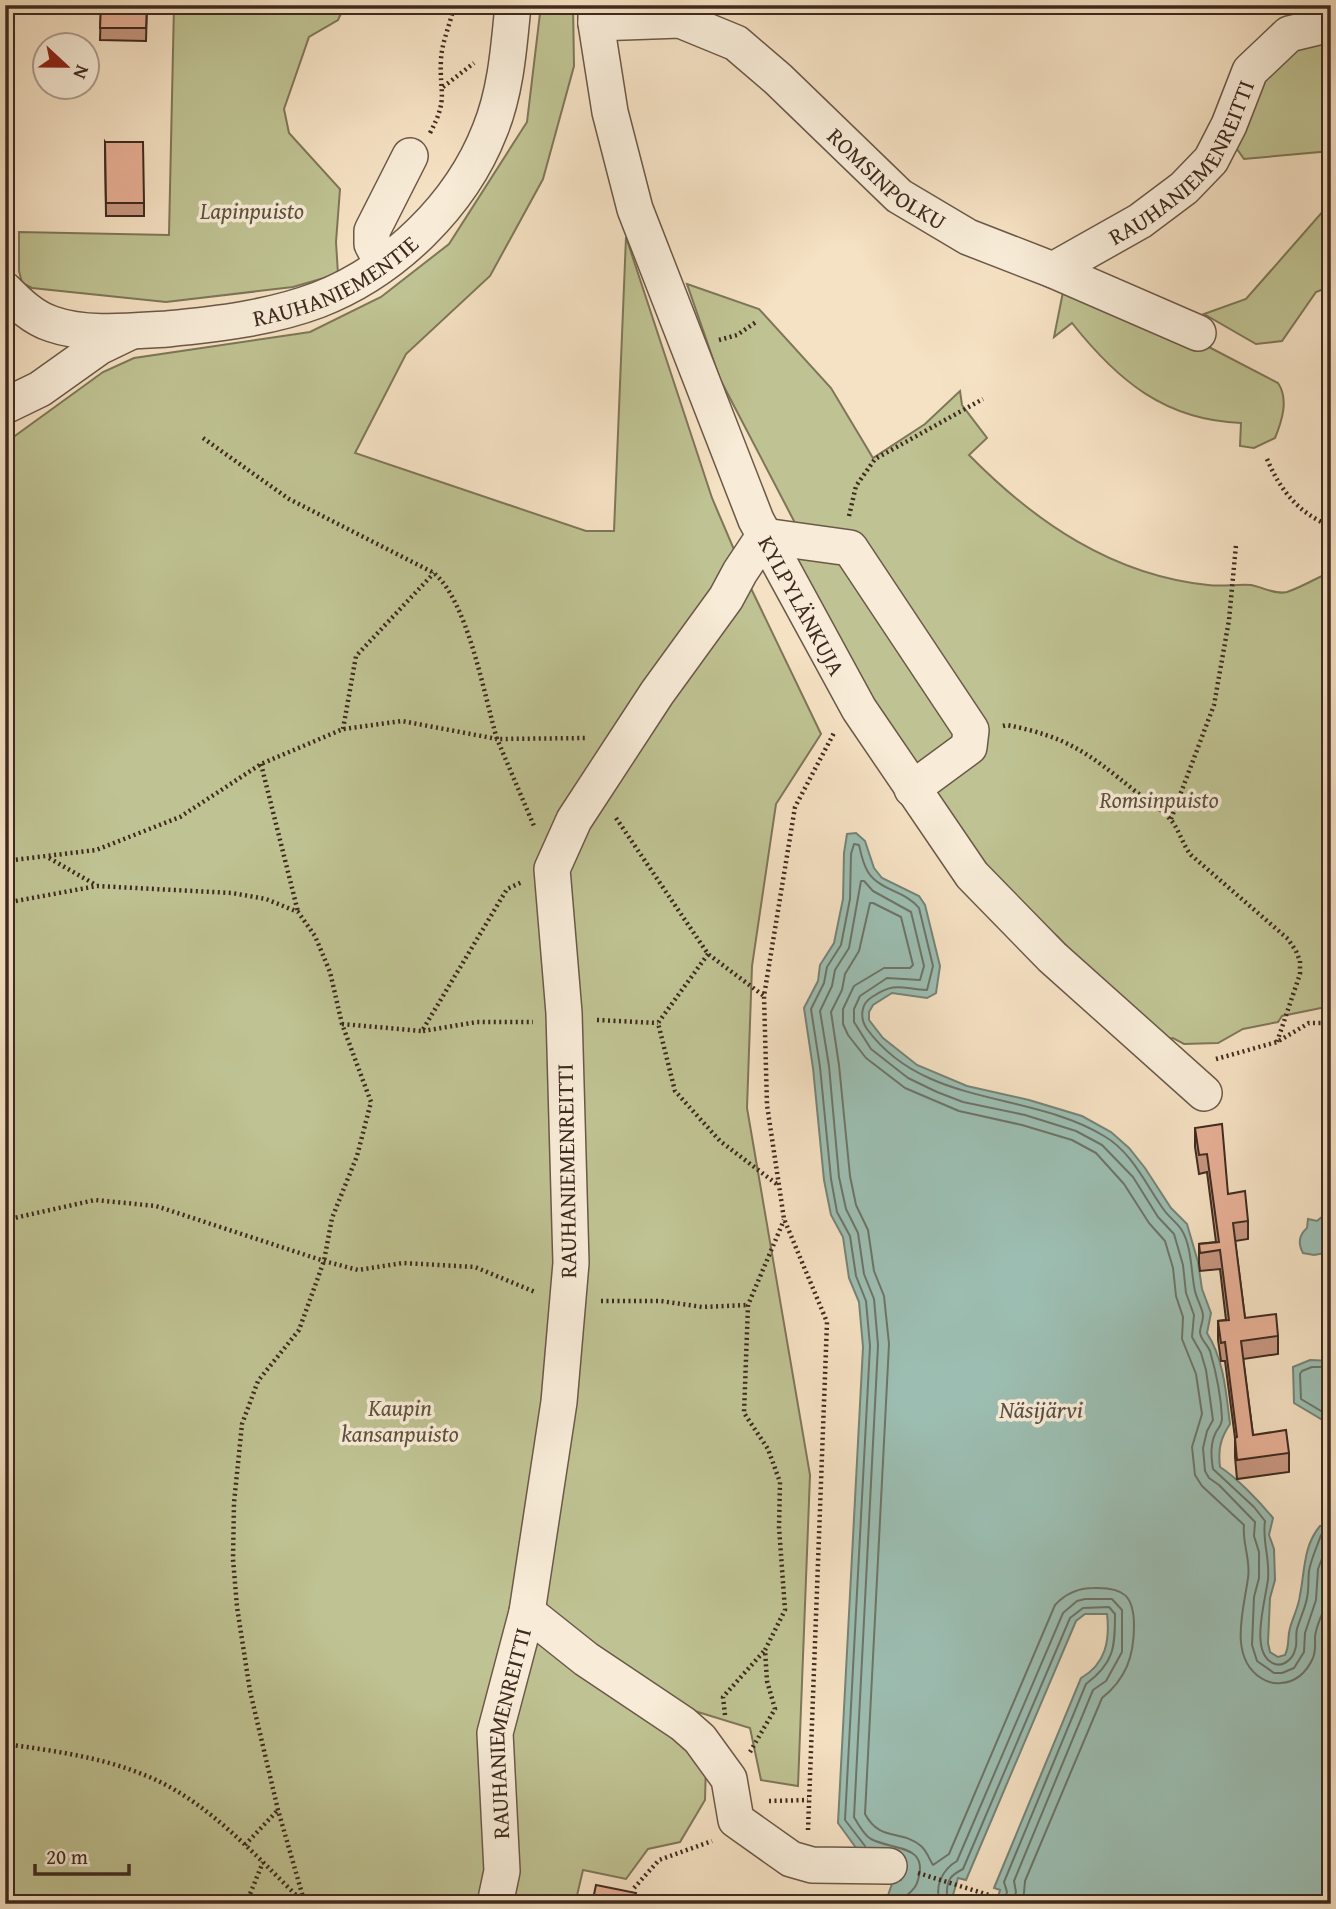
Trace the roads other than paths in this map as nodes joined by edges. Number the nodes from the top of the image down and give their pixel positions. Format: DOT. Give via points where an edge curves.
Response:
graph roads {
  1 [pos="513,5"];
  2 [pos="596,14"];
  3 [pos="1331,20"];
  4 [pos="410,156"];
  5 [pos="382,263"];
  6 [pos="1053,270"];
  7 [pos="5,290"];
  8 [pos="131,331"];
  9 [pos="1198,333"];
  10 [pos="5,406"];
  11 [pos="764,536"];
  12 [pos="912,789"];
  13 [pos="1204,1093"];
  14 [pos="527,1612"];
  15 [pos="903,1869"];
  16 [pos="495,1904"];
  1 -- 5 [label="street, RAUHANIEMENTIE" via="506,68 491,128 473,167 422,231"];
  2 -- 6 [label="street, ROMSINPOLKU" via="680,20 736,43 899,196 968,237"];
  2 -- 11 [label="street, KYLPYLÄNKUJA" via="610,112 635,209"];
  3 -- 6 [label="street, RAUHANIEMENREITTI" via="1289,34 1250,71 1211,160 1184,188 1140,221"];
  4 -- 5 [label="street" via="372,231 372,244"];
  5 -- 8 [label="street, RAUHANIEMENTIE" via="318,300 267,315 205,326"];
  6 -- 9 [label="street, ROMSINPOLKU"];
  7 -- 8 [label="street, RAUHANIEMENTIE" via="26,310 52,324 89,331"];
  8 -- 10 [label="street"];
  11 -- 12 [label="street, KYLPYLÄNKUJA" via="859,709"];
  11 -- 12 [label="street" via="850,548 971,730 969,747"];
  11 -- 14 [label="street, RAUHANIEMENREITTI" via="574,820 552,869 564,1013 571,1263 559,1402"];
  12 -- 13 [label="street, KYLPYLÄNKUJA" via="972,876 1052,957"];
  14 -- 15 [label="street" via="586,1660 700,1739 729,1779 736,1820 791,1859 812,1866"];
  14 -- 16 [label="street, RAUHANIEMENREITTI" via="495,1733 502,1871"];
}
